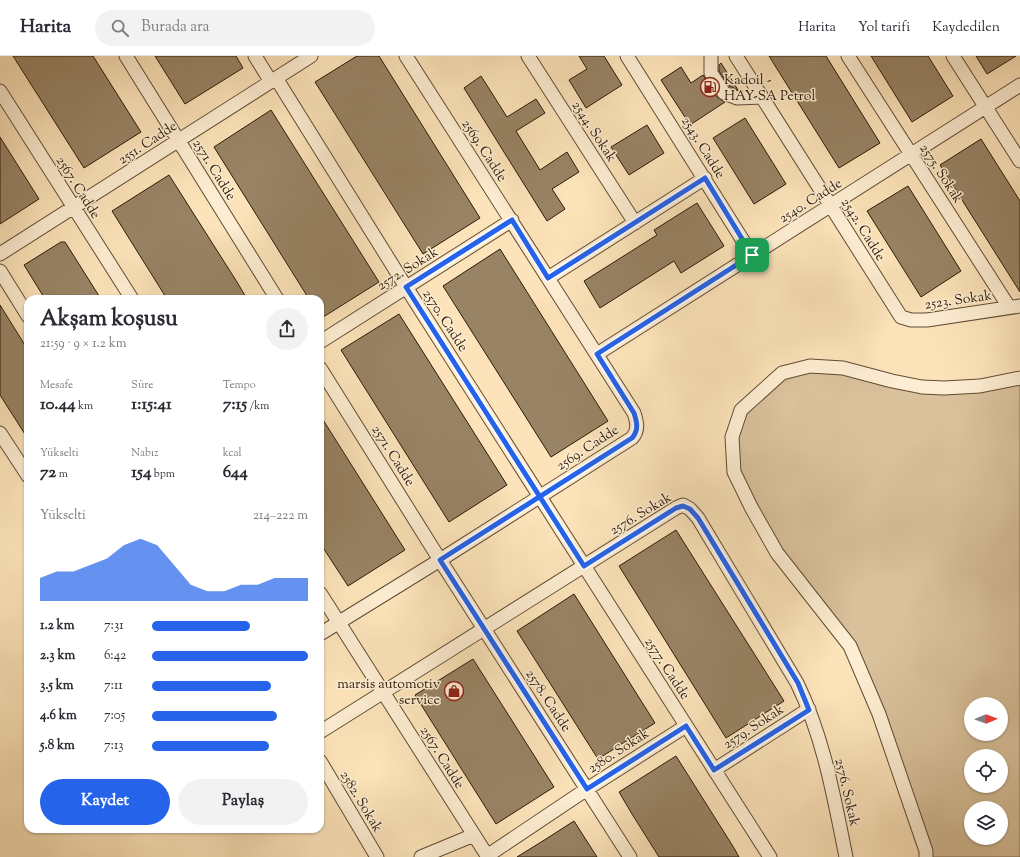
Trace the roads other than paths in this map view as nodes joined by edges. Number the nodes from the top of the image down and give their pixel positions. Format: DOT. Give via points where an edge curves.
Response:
graph roads {
  1 [pos="126,56"];
  2 [pos="255,56"];
  3 [pos="311,56"];
  4 [pos="406,56"];
  5 [pos="528,56"];
  6 [pos="627,56"];
  7 [pos="711,56"];
  8 [pos="736,56"];
  9 [pos="848,56"];
  10 [pos="953,56"];
  11 [pos="273,80"];
  12 [pos="1020,85"];
  13 [pos="0,91"];
  14 [pos="762,97"];
  15 [pos="986,107"];
  16 [pos="178,140"];
  17 [pos="911,155"];
  18 [pos="1020,161"];
  19 [pos="705,178"];
  20 [pos="830,206"];
  21 [pos="74,208"];
  22 [pos="512,220"];
  23 [pos="635,223"];
  24 [pos="0,254"];
  25 [pos="752,255"];
  26 [pos="0,271"];
  27 [pos="548,278"];
  28 [pos="406,287"];
  29 [pos="129,295"];
  30 [pos="275,295"];
  31 [pos="1015,307"];
  32 [pos="24,310"];
  33 [pos="901,317"];
  34 [pos="324,339"];
  35 [pos="597,354"];
  36 [pos="324,374"];
  37 [pos="1020,378"];
  38 [pos="0,433"];
  39 [pos="24,470"];
  40 [pos="540,496"];
  41 [pos="440,560"];
  42 [pos="584,566"];
  43 [pos="324,599"];
  44 [pos="339,622"];
  45 [pos="484,629"];
  46 [pos="324,631"];
  47 [pos="383,692"];
  48 [pos="809,710"];
  49 [pos="686,726"];
  50 [pos="324,729"];
  51 [pos="324,769"];
  52 [pos="714,770"];
  53 [pos="587,789"];
  54 [pos="474,835"];
  55 [pos="487,856"];
  56 [pos="377,857"];
  57 [pos="421,857"];
  58 [pos="630,857"];
  59 [pos="770,857"];
  60 [pos="846,857"];
  61 [pos="926,857"];
  1 -- 16 [label="street, 2571. Cadde"];
  2 -- 11 [label="street, 2570. Cadde"];
  3 -- 11 [label="street, 2551. Cadde"];
  4 -- 22 [label="street, 2569. Cadde"];
  5 -- 23 [label="street, 2544. Sokak"];
  6 -- 19 [label="street, 2543. Cadde"];
  7 -- 14 [label="street" via="711,73 724,93 737,98"];
  8 -- 14 [label="street, 2542. Cadde"];
  9 -- 17 [label="street, 2575. Sokak"];
  10 -- 15 [label="street"];
  11 -- 16 [label="street, 2551. Cadde"];
  11 -- 28 [label="street, 2570. Cadde"];
  12 -- 15 [label="street, 2540. Cadde"];
  13 -- 21 [label="street, 2567. Cadde"];
  14 -- 20 [label="street, 2542. Cadde"];
  15 -- 17 [label="street, 2540. Cadde"];
  15 -- 18 [label="street"];
  16 -- 21 [label="street, 2551. Cadde"];
  16 -- 30 [label="street, 2571. Cadde"];
  17 -- 20 [label="street, 2540. Cadde"];
  17 -- 31 [label="street, 2575. Sokak"];
  19 -- 23 [label="street"];
  19 -- 25 [label="street, 2543. Cadde"];
  20 -- 25 [label="street, 2540. Cadde"];
  20 -- 33 [label="street, 2542. Cadde"];
  21 -- 24 [label="street, 2551. Cadde"];
  21 -- 29 [label="street, 2567. Cadde"];
  22 -- 27 [label="street, 2569. Cadde"];
  22 -- 28 [label="street, 2572. Sokak"];
  23 -- 27 [label="street"];
  25 -- 35 [label="street, 2540. Cadde"];
  26 -- 32 [label="street"];
  27 -- 35 [label="street, 2569. Cadde"];
  28 -- 34 [label="street, 2572. Sokak"];
  28 -- 40 [label="street, 2570. Cadde"];
  31 -- 33 [label="street, 2523. Sokak" via="927,320"];
  35 -- 40 [label="street, 2569. Cadde" via="634,413 636,433"];
  36 -- 41 [label="street, 2571. Cadde"];
  37 -- 61 [label="street" via="980,386 922,387 842,368 810,366 782,373 747,404 741,410 732,437 734,472 751,507 777,553 850,646 879,714"];
  38 -- 39 [label="street"];
  40 -- 41 [label="street, 2569. Cadde"];
  40 -- 42 [label="street, 2577. Cadde"];
  41 -- 44 [label="street, 2569. Cadde"];
  41 -- 45 [label="street, 2578. Cadde"];
  42 -- 45 [label="street, 2576. Sokak"];
  42 -- 48 [label="street, 2576. Sokak" via="676,508 683,506 690,509 698,518 798,683"];
  42 -- 49 [label="street, 2577. Cadde"];
  43 -- 44 [label="street, 2567. Cadde"];
  44 -- 46 [label="street, 2569. Cadde"];
  44 -- 47 [label="street, 2567. Cadde"];
  45 -- 47 [label="street, 2576. Sokak"];
  45 -- 53 [label="street, 2578. Cadde"];
  47 -- 50 [label="street, 2576. Sokak"];
  47 -- 54 [label="street, 2567. Cadde"];
  48 -- 52 [label="street, 2579. Sokak"];
  48 -- 60 [label="street, 2576. Sokak" via="827,769"];
  49 -- 52 [label="street, 2577. Cadde"];
  49 -- 53 [label="street, 2580. Sokak"];
  51 -- 56 [label="street, 2582. Sokak"];
  52 -- 59 [label="street, 2577. Cadde"];
  53 -- 55 [label="street, 2580. Sokak"];
  53 -- 58 [label="street, 2578. Cadde"];
  54 -- 55 [label="street, 2567. Cadde"];
  54 -- 57 [label="street"];
}
